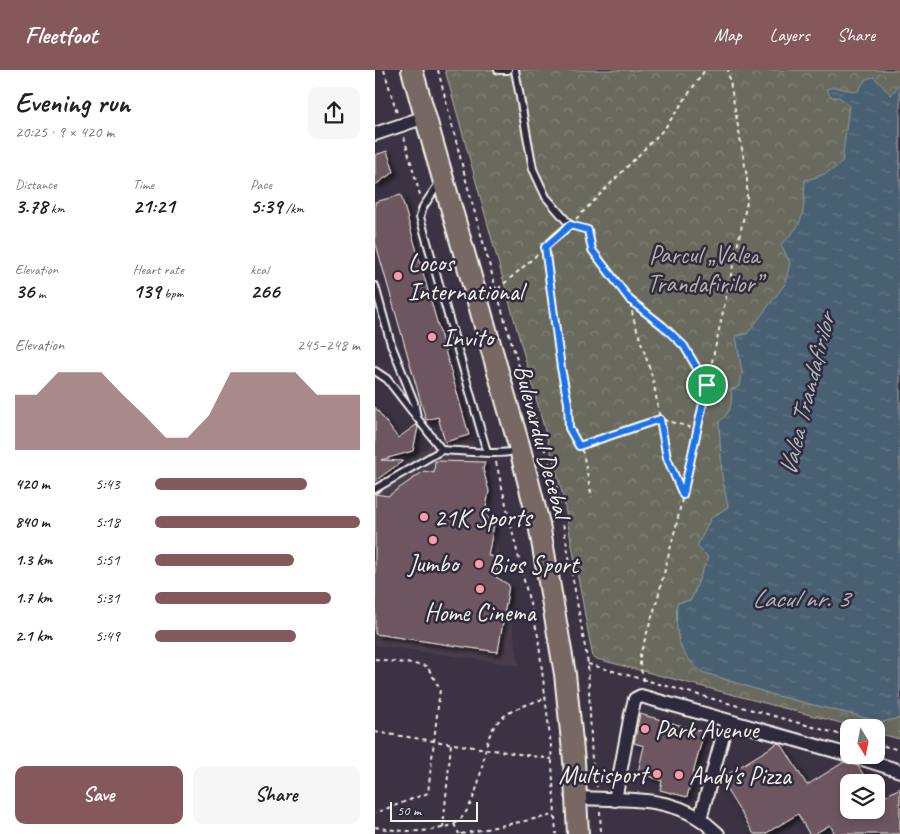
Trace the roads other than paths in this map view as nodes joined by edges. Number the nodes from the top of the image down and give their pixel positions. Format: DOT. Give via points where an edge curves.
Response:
graph roads {
  1 [pos="412,70"];
  2 [pos="498,70"];
  3 [pos="508,70"];
  4 [pos="515,70"];
  5 [pos="425,117"];
  6 [pos="375,134"];
  7 [pos="442,179"];
  8 [pos="570,225"];
  9 [pos="375,286"];
  10 [pos="375,371"];
  11 [pos="417,418"];
  12 [pos="442,450"];
  13 [pos="520,450"];
  14 [pos="487,452"];
  15 [pos="375,489"];
  16 [pos="727,721"];
  17 [pos="840,752"];
  18 [pos="878,764"];
  19 [pos="900,771"];
  20 [pos="576,798"];
  21 [pos="615,800"];
  22 [pos="700,820"];
  23 [pos="578,834"];
  24 [pos="718,834"];
  1 -- 5 [label="main road, Bulevardul Decebal"];
  2 -- 3 [label="lane"];
  4 -- 8 [label="lane" via="533,169 545,197"];
  5 -- 6 [label="street"];
  5 -- 7 [label="main road, Bulevardul Decebal"];
  7 -- 13 [label="main road, Bulevardul Decebal"];
  7 -- 14 [label="lane" via="420,217"];
  9 -- 11 [label="lane" via="391,344 415,402"];
  10 -- 11 [label="lane" via="387,379"];
  11 -- 12 [label="lane"];
  12 -- 14 [label="lane"];
  12 -- 15 [label="lane"];
  13 -- 14 [label="lane"];
  13 -- 20 [label="main road, Bulevardul Decebal" via="539,524 558,626"];
  16 -- 17 [label="street"];
  16 -- 21 [label="street" via="637,696"];
  16 -- 22 [label="street"];
  18 -- 19 [label="street"];
  20 -- 21 [label="street"];
  20 -- 23 [label="main road, Bulevardul Decebal"];
  21 -- 22 [label="street" via="658,803 682,810"];
  22 -- 24 [label="street"];
}
